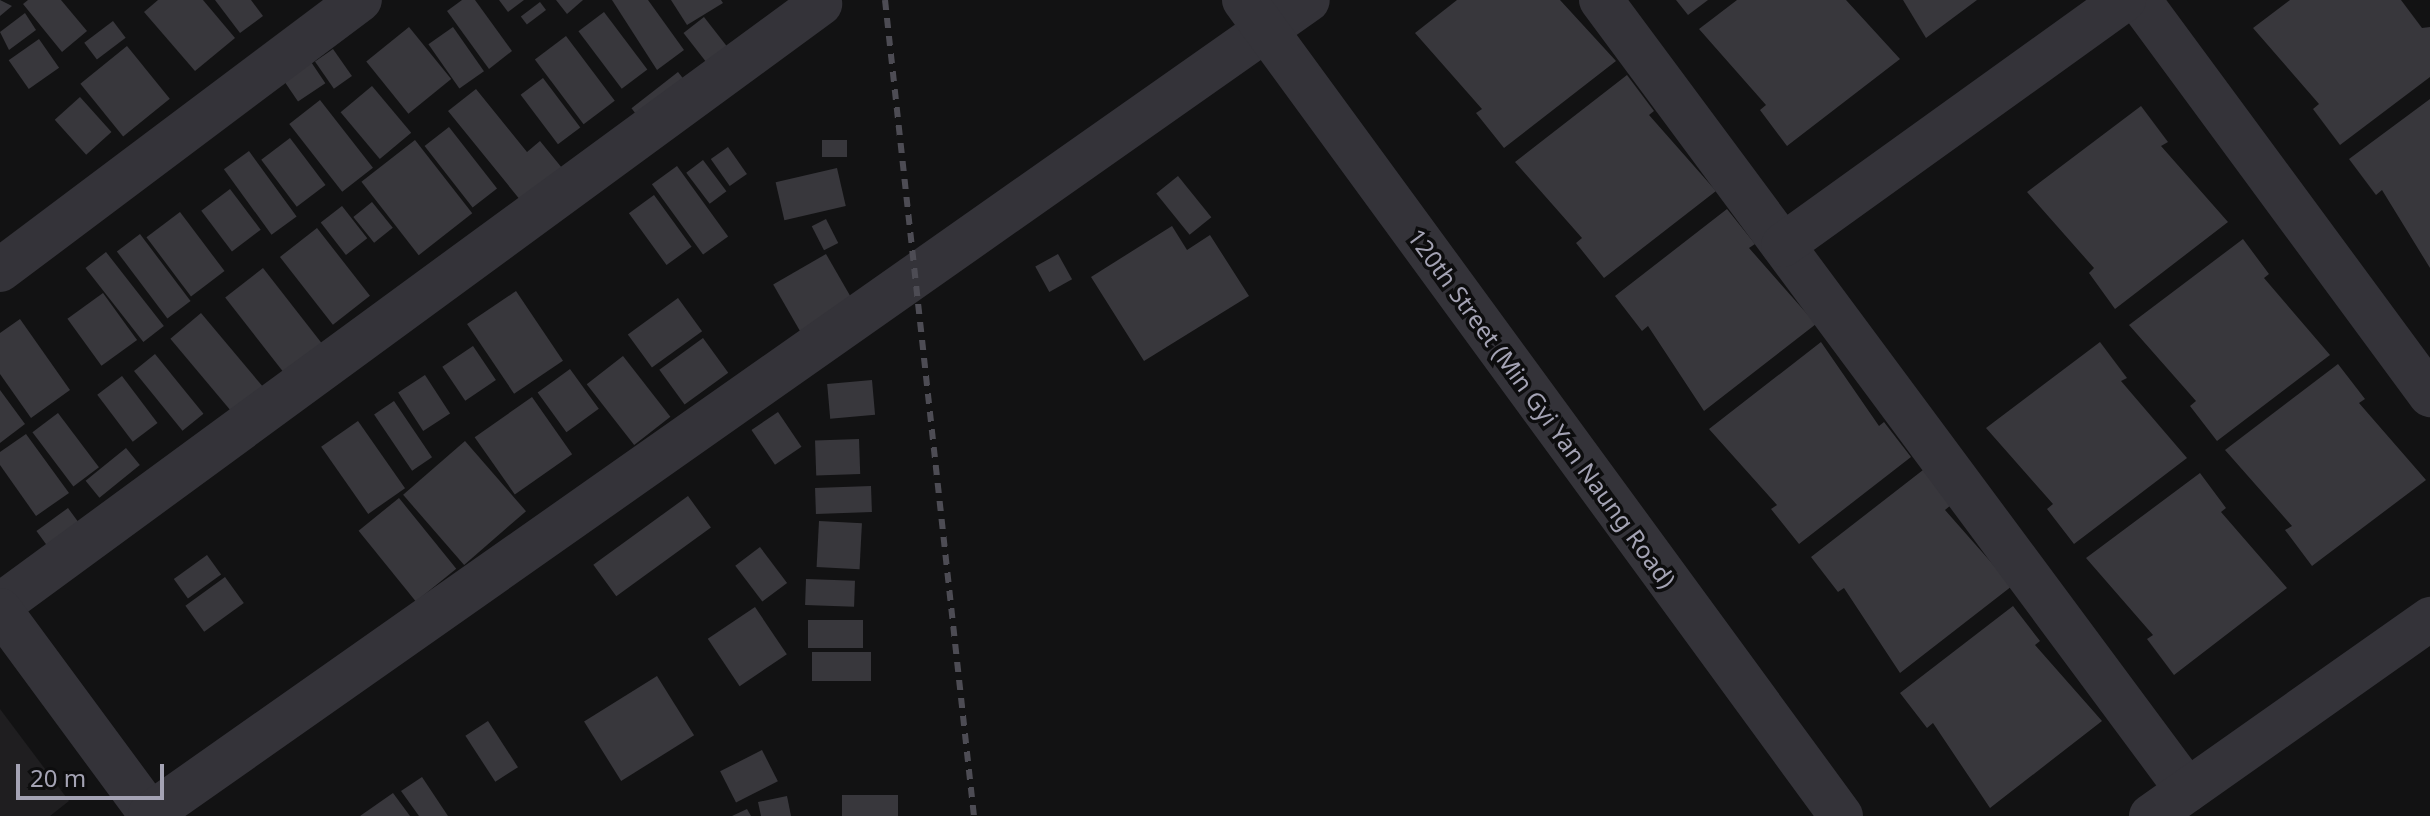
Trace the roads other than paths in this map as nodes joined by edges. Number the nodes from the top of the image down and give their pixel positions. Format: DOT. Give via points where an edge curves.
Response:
graph roads {
  1 [pos="360,0"];
  2 [pos="1308,0"];
  3 [pos="1601,0"];
  4 [pos="2124,0"];
  5 [pos="2139,0"];
  6 [pos="820,4"];
  7 [pos="1255,16"];
  8 [pos="1783,245"];
  9 [pos="0,270"];
  10 [pos="2430,395"];
  11 [pos="0,607"];
  12 [pos="2430,619"];
  13 [pos="2187,790"];
  14 [pos="151,815"];
  15 [pos="1841,816"];
  16 [pos="2151,816"];
  1 -- 9 [label="street"];
  2 -- 7 [label="street"];
  3 -- 8 [label="street"];
  4 -- 8 [label="street"];
  5 -- 10 [label="street"];
  6 -- 11 [label="street"];
  7 -- 14 [label="street"];
  7 -- 15 [label="street, 120th Street (Min Gyi Yan Naung Road)"];
  8 -- 13 [label="street"];
  11 -- 14 [label="street"];
  12 -- 13 [label="street"];
  13 -- 16 [label="street"];
}
